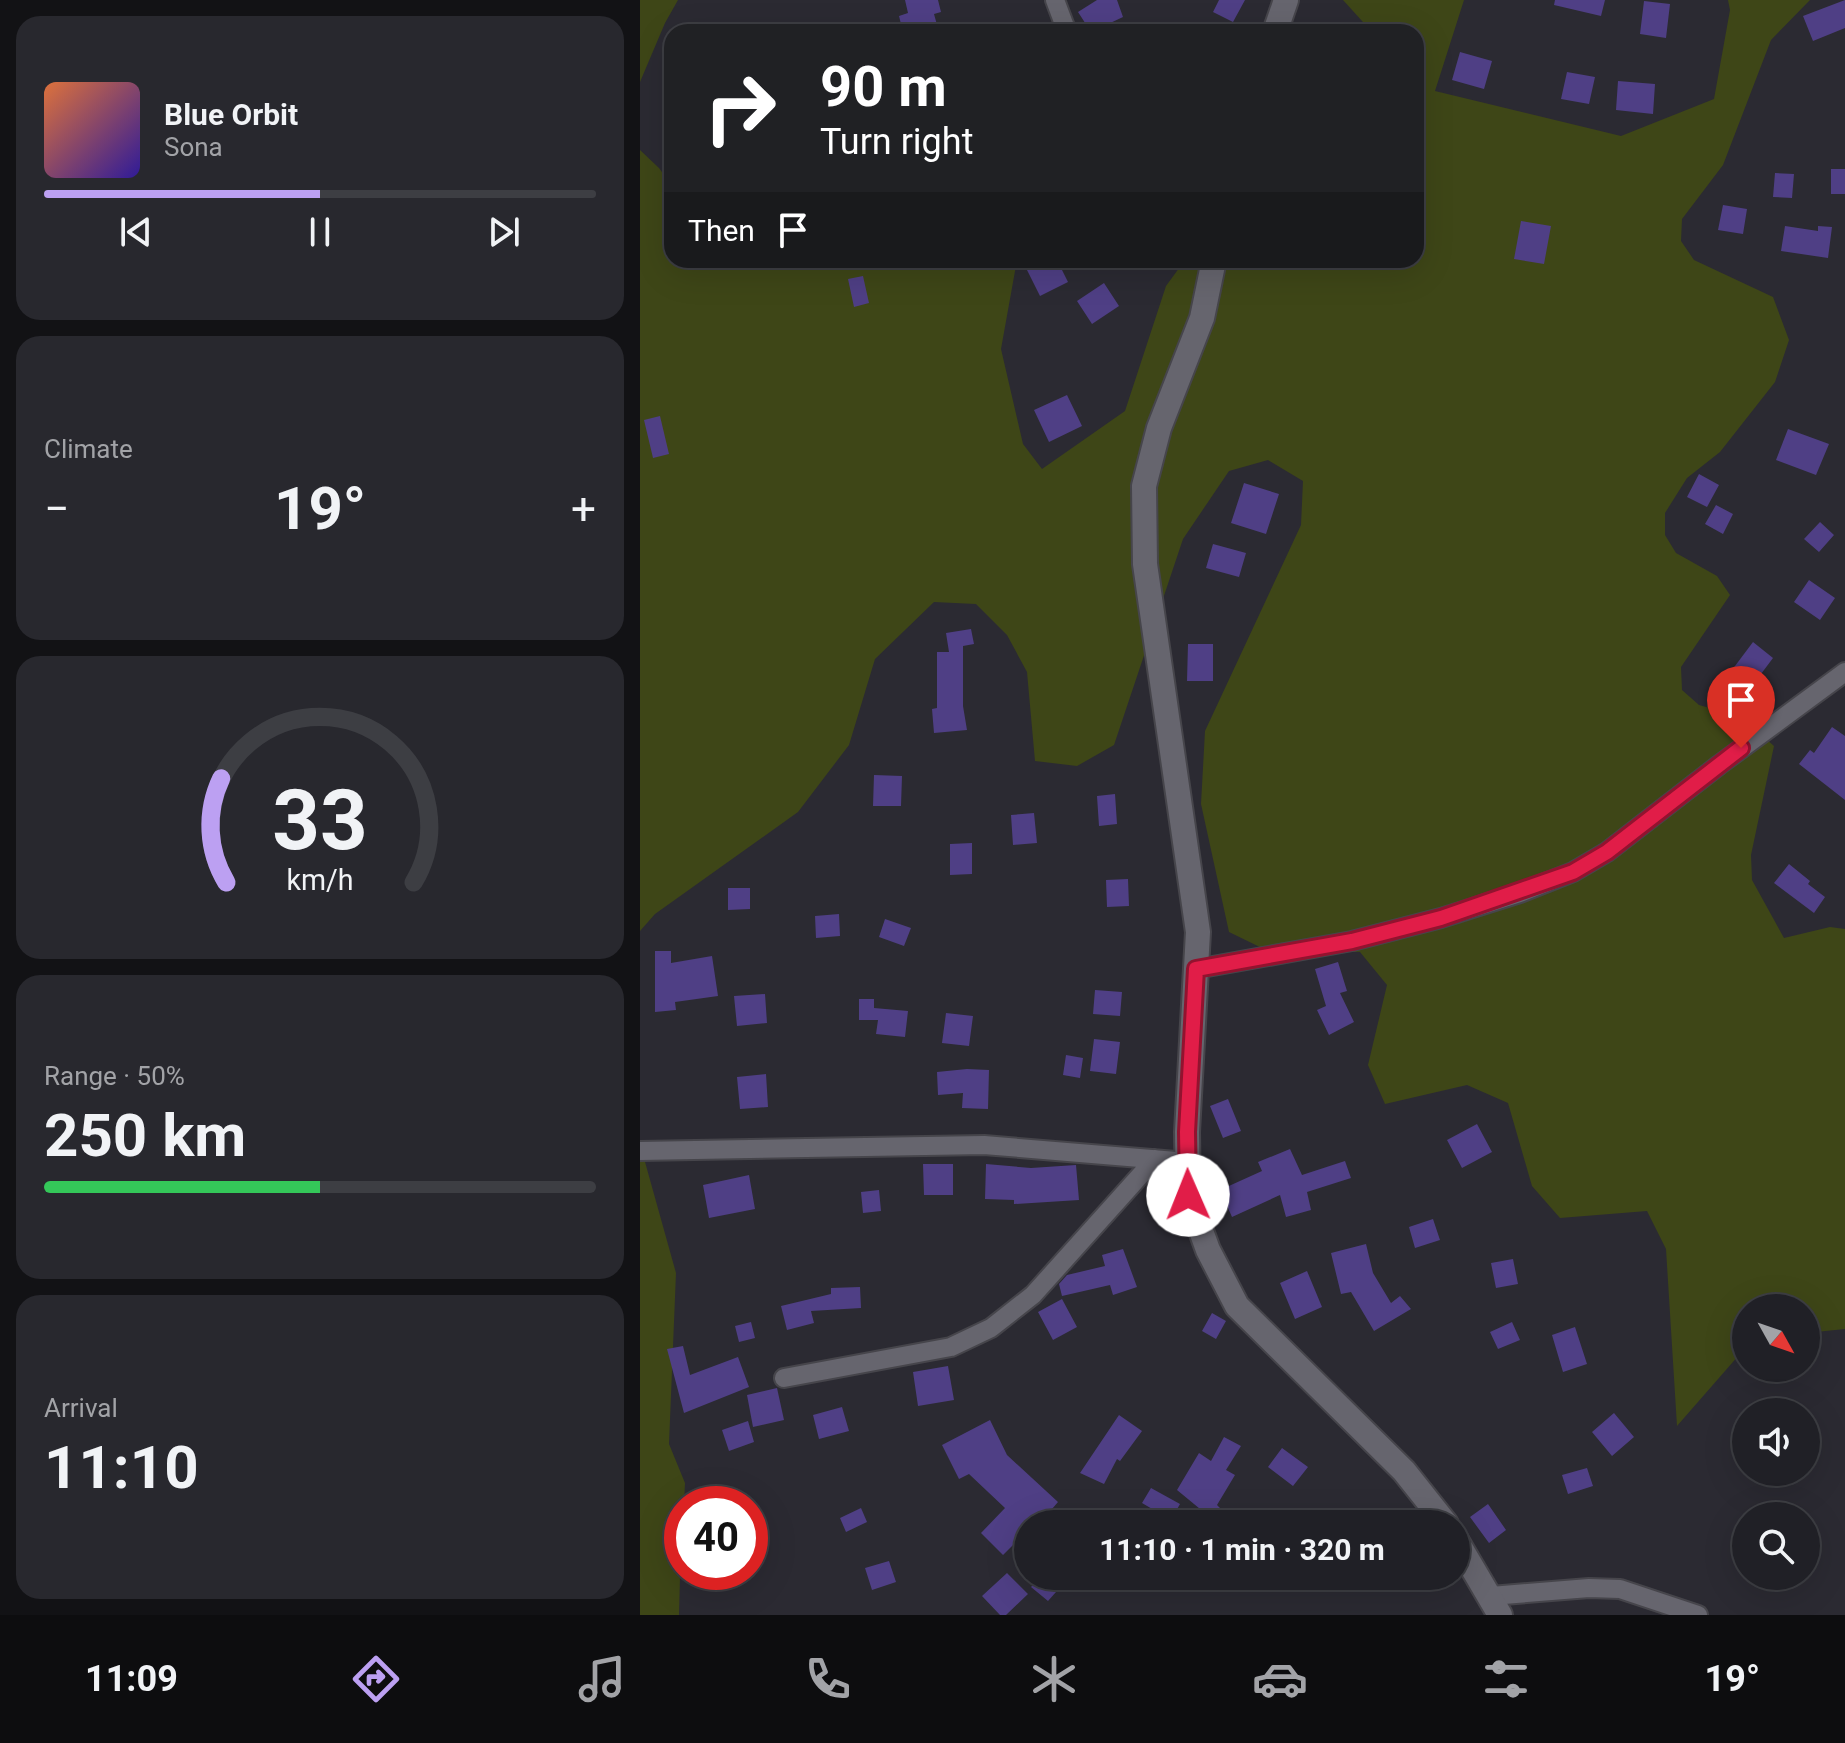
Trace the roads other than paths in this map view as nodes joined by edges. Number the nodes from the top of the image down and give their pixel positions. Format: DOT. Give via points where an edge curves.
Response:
graph roads {
  1 [pos="1055,0"];
  2 [pos="1286,0"];
  3 [pos="1064,24"];
  4 [pos="1278,24"];
  5 [pos="1212,268"];
  6 [pos="1845,672"];
  7 [pos="1196,969"];
  8 [pos="640,1151"];
  9 [pos="1155,1159"];
  10 [pos="1188,1162"];
  11 [pos="784,1378"];
  12 [pos="1435,1510"];
  13 [pos="1470,1563"];
  14 [pos="1496,1606"];
  15 [pos="1698,1615"];
  1 -- 3 [label="street"];
  2 -- 4 [label="street"];
  5 -- 7 [label="street" via="1202,318 1159,428 1144,486 1145,564 1198,932"];
  6 -- 7 [label="street" via="1607,852 1573,872 1441,918 1352,941"];
  7 -- 10 [label="street"];
  8 -- 9 [label="street" via="984,1145"];
  9 -- 10 [label="street"];
  9 -- 11 [label="street" via="1033,1295 991,1328 951,1347"];
  10 -- 12 [label="street" via="1188,1195 1237,1306 1404,1471"];
  13 -- 14 [label="street"];
  14 -- 15 [label="street" via="1589,1588 1620,1589"];
}
